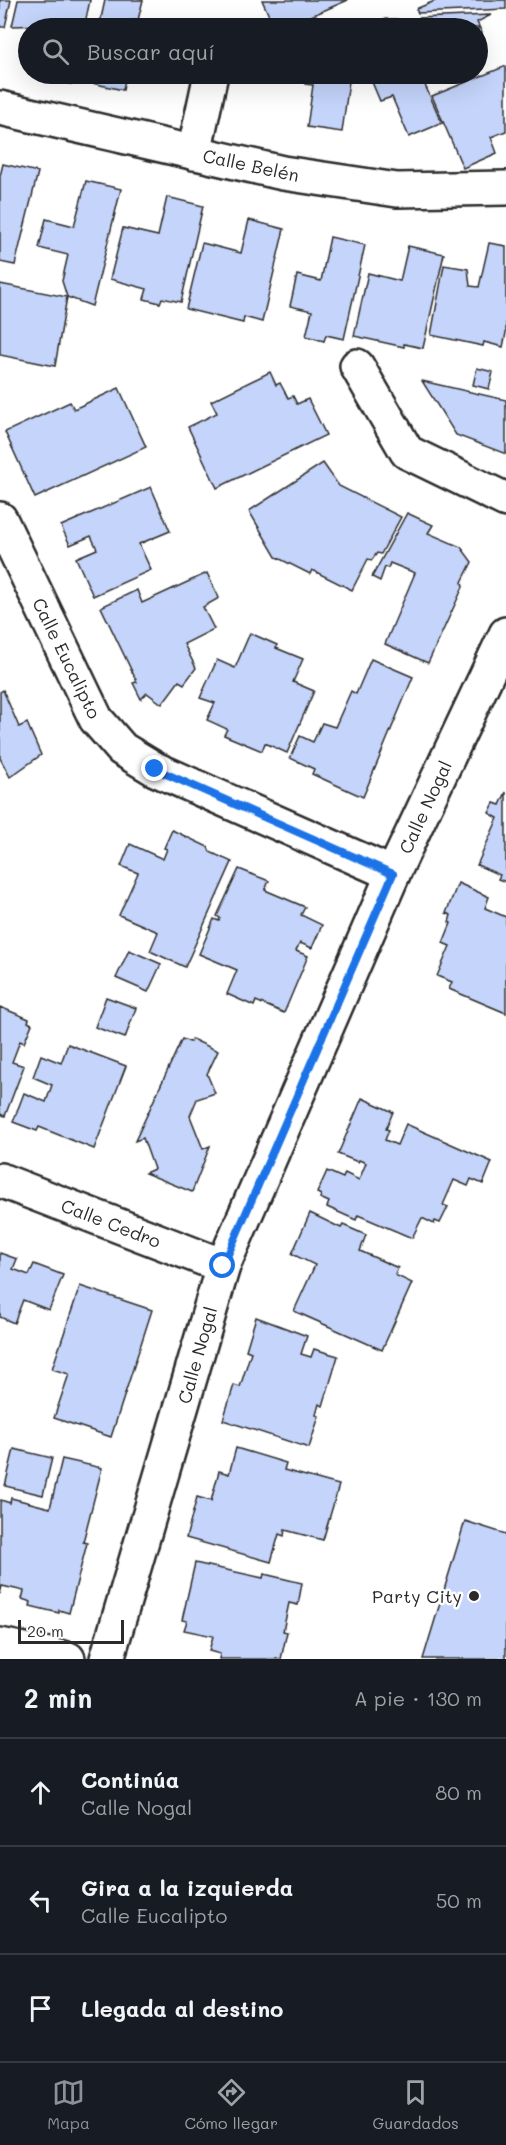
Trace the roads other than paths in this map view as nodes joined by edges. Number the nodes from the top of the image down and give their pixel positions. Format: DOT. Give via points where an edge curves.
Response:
graph roads {
  1 [pos="209,84"];
  2 [pos="0,108"];
  3 [pos="194,153"];
  4 [pos="506,188"];
  5 [pos="357,366"];
  6 [pos="506,500"];
  7 [pos="0,519"];
  8 [pos="506,634"];
  9 [pos="393,874"];
  10 [pos="0,1180"];
  11 [pos="223,1266"];
  12 [pos="0,1644"];
  13 [pos="68,1659"];
  14 [pos="107,1659"];
  1 -- 3 [label="street"];
  2 -- 3 [label="street, Calle Belén"];
  3 -- 4 [label="street, Calle Belén" via="283,173 398,190"];
  5 -- 6 [label="street" via="407,453"];
  7 -- 9 [label="street, Calle Eucalipto" via="96,719 122,749 155,769"];
  8 -- 9 [label="street, Calle Nogal"];
  9 -- 11 [label="street, Calle Nogal"];
  10 -- 11 [label="street, Calle Cedro"];
  11 -- 14 [label="street, Calle Nogal"];
  12 -- 13 [label="street"];
}
